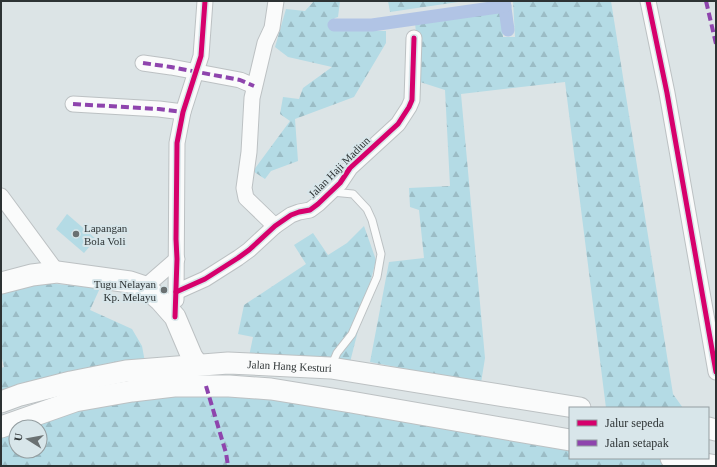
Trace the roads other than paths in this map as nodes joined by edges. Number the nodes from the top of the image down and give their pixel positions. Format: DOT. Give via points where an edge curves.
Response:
graph roads {
  1 [pos="205,1"];
  2 [pos="276,1"];
  3 [pos="648,1"];
  4 [pos="414,38"];
  5 [pos="143,63"];
  6 [pos="196,72"];
  7 [pos="254,86"];
  8 [pos="73,104"];
  9 [pos="183,112"];
  10 [pos="331,192"];
  11 [pos="1,196"];
  12 [pos="274,226"];
  13 [pos="177,259"];
  14 [pos="57,272"];
  15 [pos="1,283"];
  16 [pos="145,287"];
  17 [pos="176,292"];
  18 [pos="175,317"];
  19 [pos="198,365"];
  20 [pos="331,368"];
  21 [pos="716,372"];
  22 [pos="1,402"];
  23 [pos="574,407"];
  24 [pos="1,427"];
  25 [pos="569,440"];
  26 [pos="677,459"];
  27 [pos="716,466"];
  1 -- 6 [label="street"];
  2 -- 7 [label="street" via="272,28"];
  3 -- 21 [label="street"];
  4 -- 10 [label="street, Jalan Haji Madiun" via="412,100 409,107 398,124 350,168"];
  5 -- 6 [label="street"];
  6 -- 7 [label="street" via="240,80"];
  6 -- 9 [label="street"];
  7 -- 12 [label="street" via="244,188 246,198"];
  8 -- 9 [label="street"];
  9 -- 13 [label="street" via="177,143"];
  10 -- 12 [label="street, Jalan Haji Madiun" via="310,210 291,215"];
  10 -- 20 [label="lane" via="353,194 367,209 381,254 377,277 352,334 337,353"];
  11 -- 14 [label="street"];
  12 -- 17 [label="street, Jalan Haji Madiun" via="238,258"];
  13 -- 16 [label="street"];
  13 -- 17 [label="street"];
  14 -- 15 [label="main road"];
  14 -- 16 [label="main road" via="130,282"];
  16 -- 18 [label="main road"];
  17 -- 18 [label="street"];
  18 -- 19 [label="main road"];
  19 -- 20 [label="main road, Jalan Hang Kesturi" via="228,363"];
  19 -- 22 [label="main road, Jalan Hang Kesturi" via="119,372 71,382"];
  20 -- 23 [label="main road, Jalan Hang Kesturi"];
  24 -- 25 [label="main road, Jalan Hang Kesturi" via="75,401 174,386 229,386 336,399"];
  26 -- 27 [label="main road"];
}
